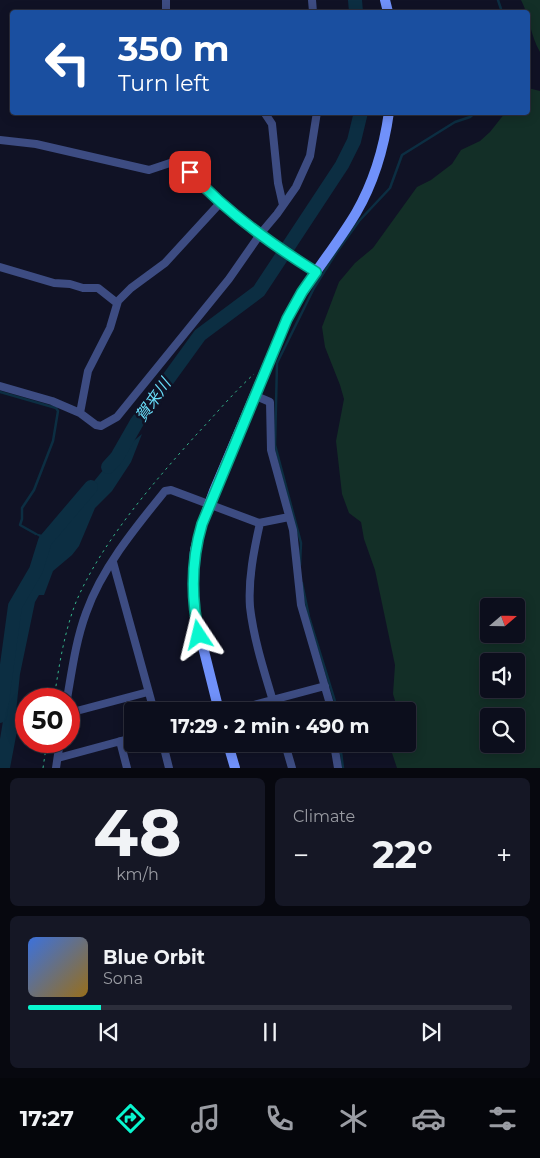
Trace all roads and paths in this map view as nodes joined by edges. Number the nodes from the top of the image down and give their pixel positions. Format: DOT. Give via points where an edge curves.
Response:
graph roads {
  1 [pos="266,115"];
  2 [pos="317,115"];
  3 [pos="388,115"];
  4 [pos="0,140"];
  5 [pos="220,202"];
  6 [pos="283,206"];
  7 [pos="263,235"];
  8 [pos="0,267"];
  9 [pos="312,269"];
  10 [pos="117,303"];
  11 [pos="0,386"];
  12 [pos="256,396"];
  13 [pos="80,413"];
  14 [pos="209,504"];
  15 [pos="289,517"];
  16 [pos="260,523"];
  17 [pos="113,562"];
  18 [pos="325,686"];
  19 [pos="69,688"];
  20 [pos="148,692"];
  21 [pos="272,700"];
  22 [pos="151,702"];
  23 [pos="217,702"];
  24 [pos="265,702"];
  25 [pos="329,702"];
  26 [pos="80,709"];
  27 [pos="124,740"];
  28 [pos="120,741"];
  29 [pos="165,752"];
  30 [pos="230,752"];
  31 [pos="287,752"];
  32 [pos="335,752"];
  33 [pos="45,753"];
  34 [pos="59,753"];
  35 [pos="58,758"];
  36 [pos="43,768"];
  37 [pos="56,768"];
  38 [pos="127,768"];
  39 [pos="169,768"];
  40 [pos="235,768"];
  41 [pos="292,768"];
  42 [pos="338,768"];
  1 -- 6 [label="street" via="272,124"];
  2 -- 6 [label="street" via="307,165"];
  3 -- 9 [label="main road" via="381,153 366,195"];
  4 -- 5 [label="street" via="36,144 149,170 173,162 180,163"];
  5 -- 7 [label="street"];
  5 -- 10 [label="street" via="165,263 131,288"];
  6 -- 7 [label="street"];
  7 -- 9 [label="street"];
  7 -- 13 [label="street" via="120,414 101,426"];
  8 -- 10 [label="street" via="54,283 98,288"];
  9 -- 12 [label="main road"];
  10 -- 13 [label="street" via="110,328 88,371"];
  11 -- 13 [label="street"];
  12 -- 14 [label="main road"];
  12 -- 15 [label="street" via="270,402 271,450"];
  14 -- 16 [label="street"];
  14 -- 17 [label="street" via="166,490"];
  14 -- 23 [label="main road" via="196,550 193,596 199,635"];
  15 -- 16 [label="street"];
  15 -- 18 [label="street" via="301,605"];
  16 -- 21 [label="street" via="252,567 250,605"];
  17 -- 19 [label="street" via="90,601 83,620"];
  17 -- 20 [label="street"];
  18 -- 21 [label="street"];
  18 -- 25 [label="street"];
  20 -- 22 [label="street"];
  20 -- 26 [label="street"];
  21 -- 24 [label="street"];
  27 -- 28 [label="street"];
  28 -- 35 [label="street"];
  28 -- 38 [label="street"];
  29 -- 39 [label="street"];
  30 -- 40 [label="main road"];
  31 -- 41 [label="street"];
  32 -- 42 [label="street"];
  33 -- 36 [label="path"];
  34 -- 35 [label="street"];
  35 -- 37 [label="street"];
}
